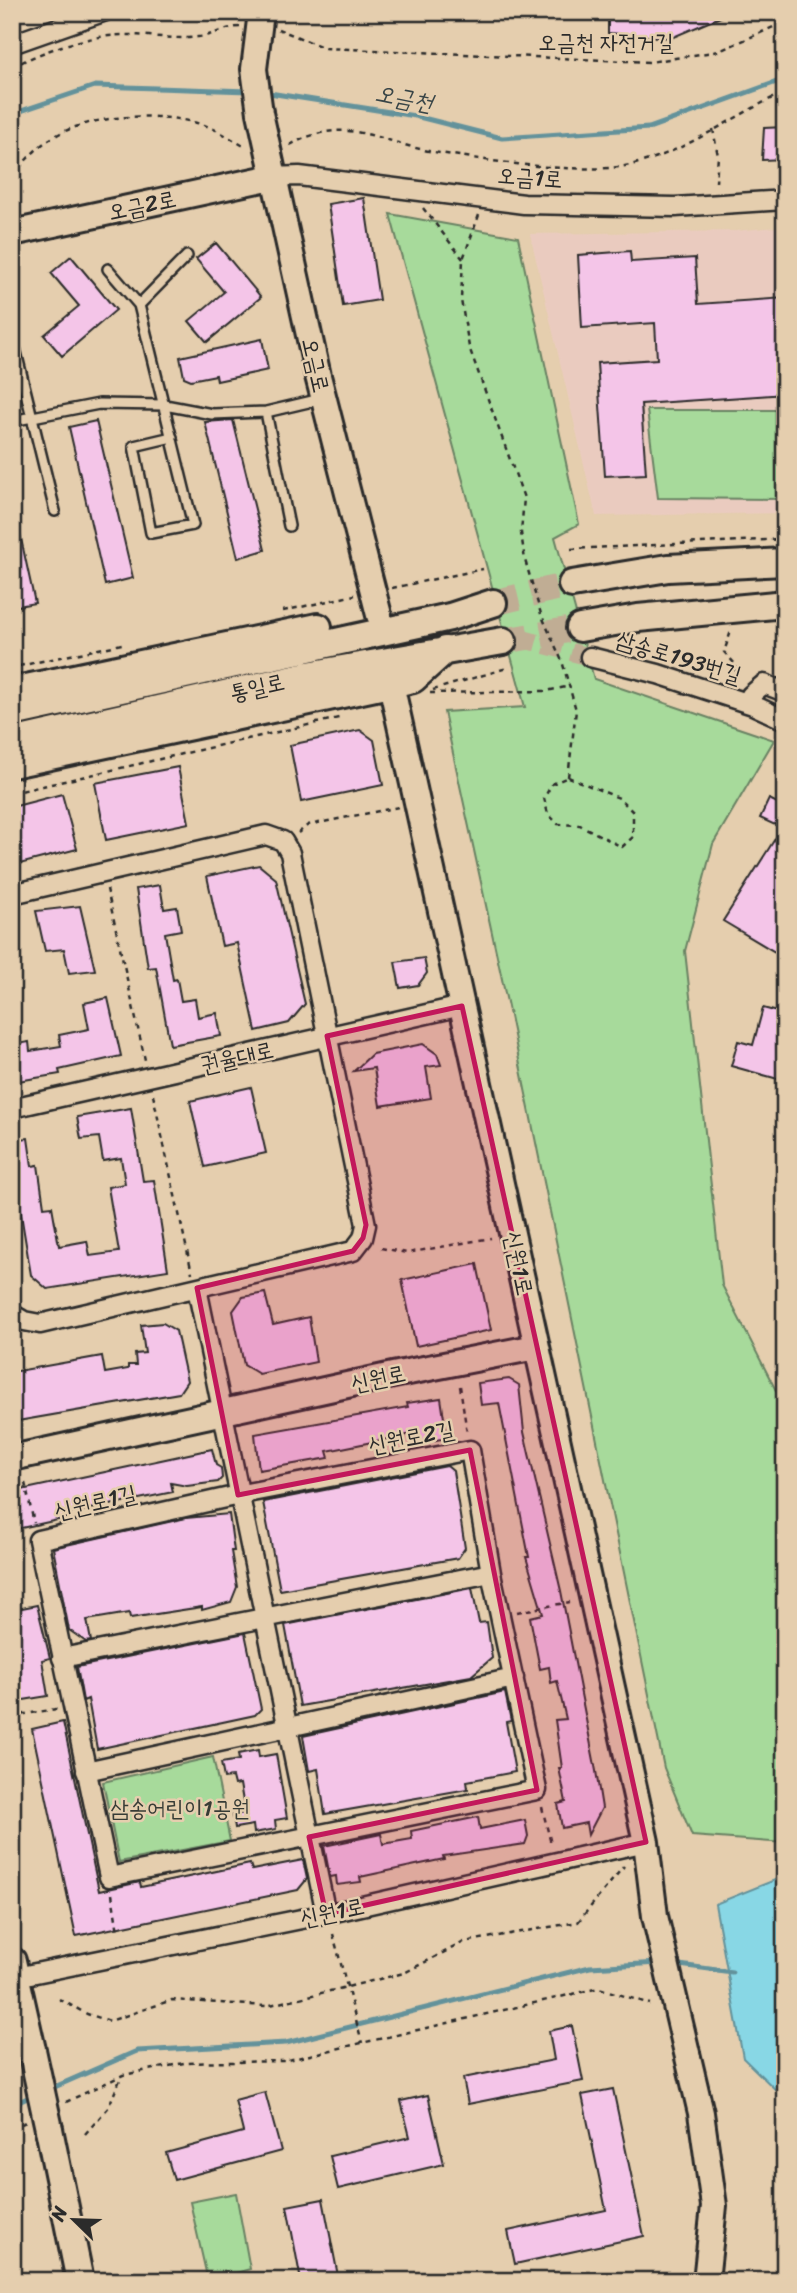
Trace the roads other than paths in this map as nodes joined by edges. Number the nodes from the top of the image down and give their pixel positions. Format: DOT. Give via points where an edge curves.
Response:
graph roads {
  1 [pos="103,12"];
  2 [pos="261,22"];
  3 [pos="12,44"];
  4 [pos="272,177"];
  5 [pos="785,201"];
  6 [pos="12,233"];
  7 [pos="187,256"];
  8 [pos="108,269"];
  9 [pos="139,305"];
  10 [pos="12,336"];
  11 [pos="323,398"];
  12 [pos="165,405"];
  13 [pos="266,412"];
  14 [pos="30,415"];
  15 [pos="12,421"];
  16 [pos="172,437"];
  17 [pos="55,511"];
  18 [pos="289,526"];
  19 [pos="785,562"];
  20 [pos="572,584"];
  21 [pos="493,603"];
  22 [pos="785,604"];
  23 [pos="379,615"];
  24 [pos="450,617"];
  25 [pos="580,628"];
  26 [pos="503,640"];
  27 [pos="445,650"];
  28 [pos="590,657"];
  29 [pos="391,684"];
  30 [pos="12,691"];
  31 [pos="785,692"];
  32 [pos="753,705"];
  33 [pos="12,713"];
  34 [pos="785,720"];
  35 [pos="12,742"];
  36 [pos="12,764"];
  37 [pos="12,894"];
  38 [pos="462,1006"];
  39 [pos="327,1036"];
  40 [pos="12,1108"];
  41 [pos="195,1280"];
  42 [pos="12,1314"];
  43 [pos="536,1347"];
  44 [pos="221,1412"];
  45 [pos="12,1458"];
  46 [pos="238,1495"];
  47 [pos="491,1573"];
  48 [pos="264,1617"];
  49 [pos="62,1658"];
  50 [pos="514,1678"];
  51 [pos="287,1727"];
  52 [pos="86,1771"];
  53 [pos="309,1837"];
  54 [pos="646,1842"];
  55 [pos="326,1914"];
  56 [pos="14,1969"];
  57 [pos="80,2281"];
  58 [pos="706,2281"];
  1 -- 3 [label="street"];
  2 -- 4 [label="street, 오금로, bridge" via="254,69"];
  4 -- 5 [label="street, 오금1로" via="299,176 524,204 675,207"];
  4 -- 6 [label="street, 오금2로"];
  4 -- 11 [label="street, 오금로"];
  7 -- 9 [label="lane"];
  8 -- 9 [label="lane"];
  9 -- 12 [label="lane"];
  10 -- 14 [label="lane"];
  11 -- 13 [label="lane"];
  11 -- 23 [label="street, 오금로"];
  12 -- 13 [label="lane" via="212,414"];
  12 -- 14 [label="lane" via="99,404"];
  12 -- 16 [label="lane"];
  13 -- 18 [label="lane"];
  14 -- 15 [label="lane"];
  14 -- 17 [label="lane"];
  16 -- 16 [label="lane" via="193,526 151,533 134,446"];
  19 -- 20 [label="main road" via="668,568"];
  21 -- 24 [label="main road, 통일로"];
  22 -- 25 [label="main road"];
  23 -- 24 [label="main road" via="410,608"];
  23 -- 30 [label="main road"];
  24 -- 33 [label="main road, 통일로"];
  26 -- 27 [label="main road, 통일로"];
  27 -- 29 [label="main road" via="414,678"];
  27 -- 35 [label="main road, 통일로" via="308,675"];
  28 -- 32 [label="street, 삼송로193번길"];
  29 -- 36 [label="main road"];
  29 -- 38 [label="street, 신원1로"];
  31 -- 32 [label="street, 삼송로193번길" via="764,684 751,695"];
  32 -- 34 [label="street, 삼송로193번길"];
  37 -- 39 [label="street" via="276,836 290,853"];
  38 -- 39 [label="street, 권율대로"];
  38 -- 43 [label="street, 신원1로"];
  39 -- 40 [label="street, 권율대로"];
  39 -- 41 [label="street" via="366,1225 363,1238 354,1251"];
  41 -- 42 [label="street" via="40,1324"];
  41 -- 44 [label="street"];
  43 -- 44 [label="street, 신원로"];
  43 -- 54 [label="street, 신원1로"];
  44 -- 45 [label="street, 신원로"];
  44 -- 46 [label="street"];
  46 -- 47 [label="street, 신원로2길" via="470,1450"];
  46 -- 48 [label="street"];
  46 -- 49 [label="street, 신원로1길" via="38,1540"];
  47 -- 48 [label="street"];
  47 -- 50 [label="street, 신원로2길"];
  48 -- 49 [label="street"];
  48 -- 51 [label="street"];
  49 -- 52 [label="street, 신원로1길"];
  50 -- 51 [label="street"];
  50 -- 53 [label="street, 신원로2길" via="537,1790"];
  51 -- 52 [label="street"];
  51 -- 53 [label="street"];
  52 -- 53 [label="street, 신원로1길" via="109,1877"];
  53 -- 55 [label="street"];
  54 -- 55 [label="street, 신원1로"];
  54 -- 58 [label="street, 신원1로" via="661,2000 701,2113 714,2206"];
  55 -- 56 [label="street, 신원1로"];
  56 -- 57 [label="main road, bridge"];
}
